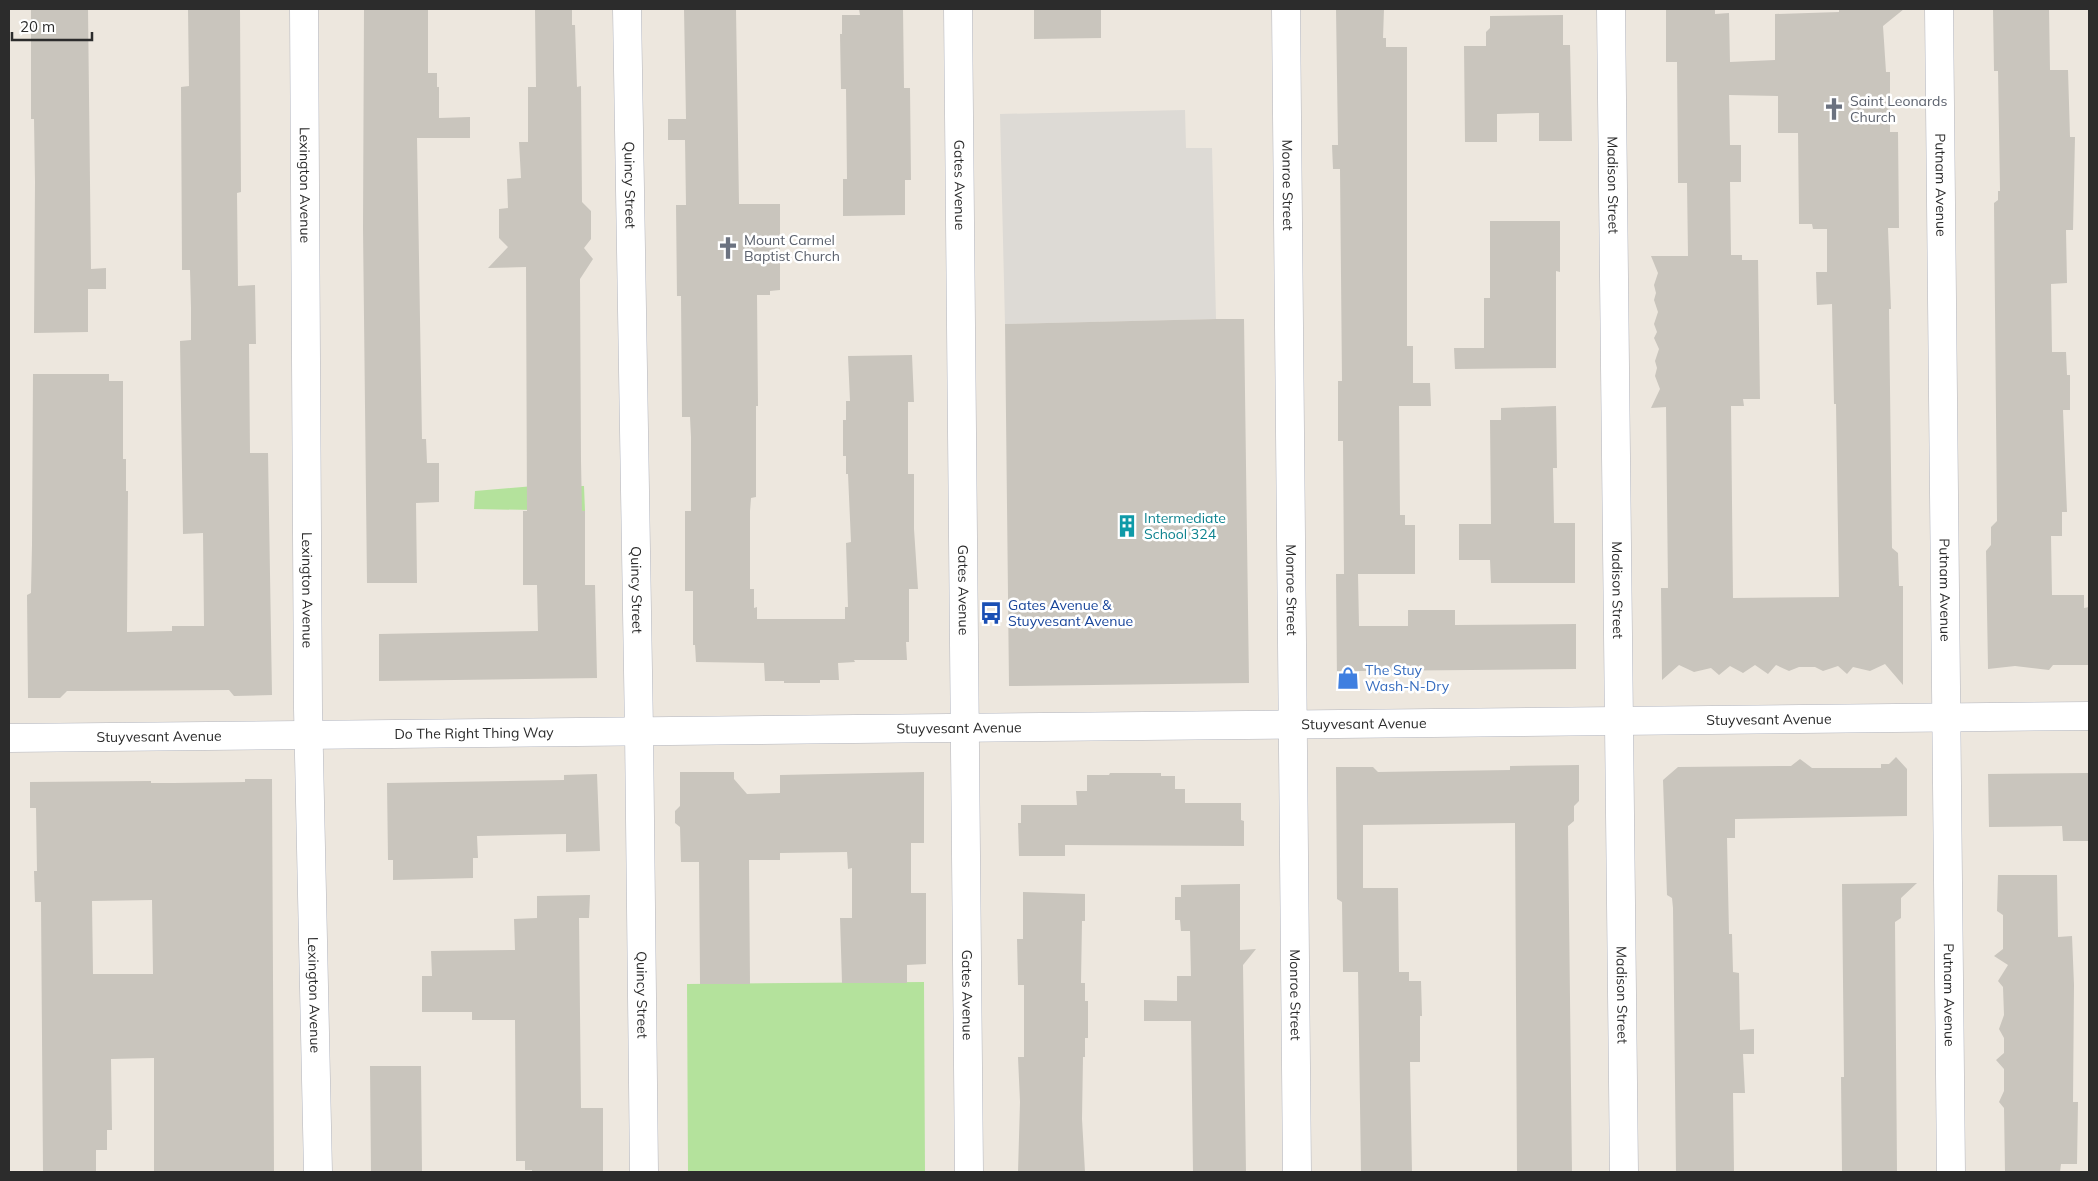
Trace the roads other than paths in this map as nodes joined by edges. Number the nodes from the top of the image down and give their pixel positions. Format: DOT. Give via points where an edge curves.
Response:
graph roads {
  1 [pos="304,9"];
  2 [pos="627,9"];
  3 [pos="958,9"];
  4 [pos="1286,9"];
  5 [pos="1611,9"];
  6 [pos="1939,9"];
  7 [pos="1946,716"];
  8 [pos="2089,716"];
  9 [pos="1619,720"];
  10 [pos="1293,724"];
  11 [pos="964,727"];
  12 [pos="639,731"];
  13 [pos="310,735"];
  14 [pos="9,738"];
  15 [pos="318,1172"];
  16 [pos="644,1172"];
  17 [pos="969,1172"];
  18 [pos="1296,1172"];
  19 [pos="1624,1172"];
  20 [pos="1951,1172"];
  1 -- 13 [label="street, Lexington Avenue"];
  2 -- 12 [label="street, Quincy Street"];
  3 -- 11 [label="street, Gates Avenue"];
  4 -- 10 [label="street, Monroe Street"];
  5 -- 9 [label="street, Madison Street"];
  6 -- 7 [label="street, Putnam Avenue"];
  7 -- 8 [label="street, Stuyvesant Avenue"];
  7 -- 9 [label="street, Stuyvesant Avenue"];
  7 -- 20 [label="street, Putnam Avenue"];
  9 -- 10 [label="street, Stuyvesant Avenue"];
  9 -- 19 [label="street, Madison Street"];
  10 -- 11 [label="street, Stuyvesant Avenue"];
  10 -- 18 [label="street, Monroe Street"];
  11 -- 12 [label="street, Stuyvesant Avenue"];
  11 -- 17 [label="street, Gates Avenue"];
  12 -- 13 [label="street, Do The Right Thing Way"];
  12 -- 16 [label="street, Quincy Street"];
  13 -- 14 [label="street, Stuyvesant Avenue"];
  13 -- 15 [label="street, Lexington Avenue"];
}
